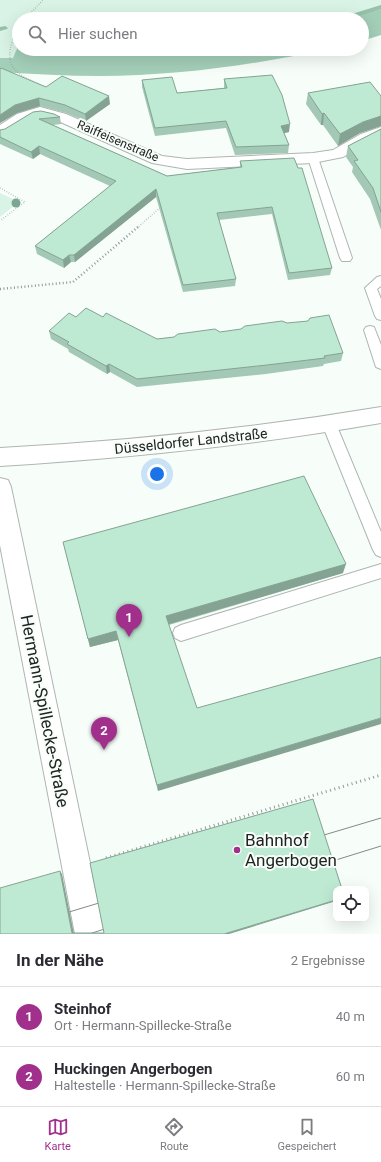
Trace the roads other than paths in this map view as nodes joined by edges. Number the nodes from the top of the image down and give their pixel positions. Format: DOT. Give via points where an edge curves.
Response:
graph roads {
  1 [pos="0,132"];
  2 [pos="381,132"];
  3 [pos="313,158"];
  4 [pos="346,258"];
  5 [pos="381,280"];
  6 [pos="381,316"];
  7 [pos="370,330"];
  8 [pos="381,364"];
  9 [pos="381,415"];
  10 [pos="329,424"];
  11 [pos="0,457"];
  12 [pos="0,487"];
  13 [pos="381,550"];
  14 [pos="381,571"];
  15 [pos="181,633"];
  16 [pos="90,934"];
  1 -- 3 [label="street, Raiffeisenstraße" via="22,117 40,112 61,117 158,160 187,164"];
  2 -- 3 [label="street, Raiffeisenstraße" via="337,154"];
  3 -- 4 [label="lane"];
  5 -- 6 [label="lane" via="371,288"];
  7 -- 8 [label="lane"];
  9 -- 10 [label="street, Düsseldorfer Landstraße"];
  10 -- 11 [label="street, Düsseldorfer Landstraße" via="218,439"];
  10 -- 13 [label="lane"];
  12 -- 16 [label="street, Hermann-Spillecke-Straße"];
  14 -- 15 [label="lane"];
}
